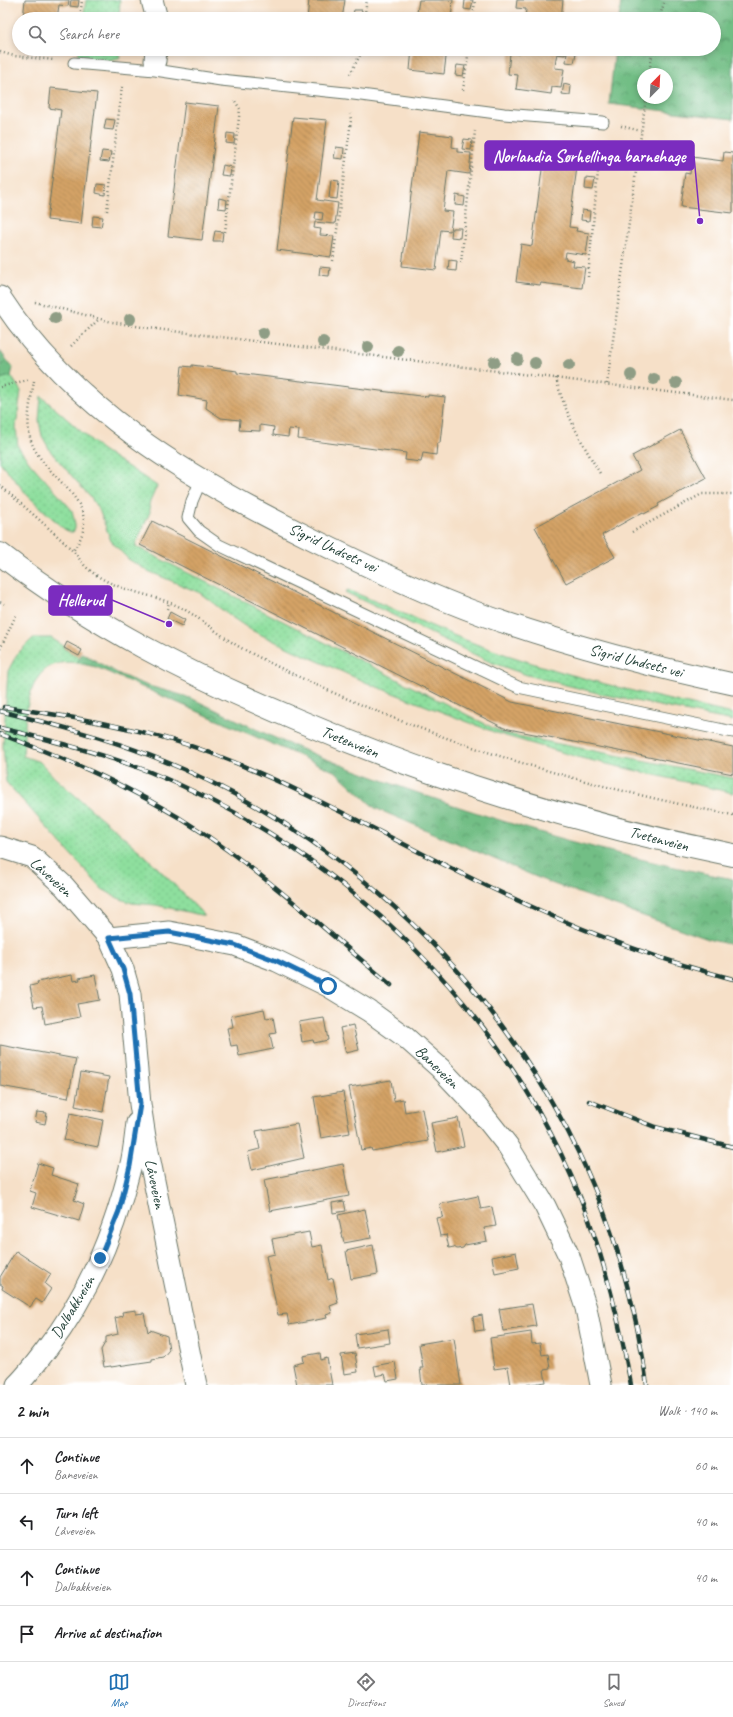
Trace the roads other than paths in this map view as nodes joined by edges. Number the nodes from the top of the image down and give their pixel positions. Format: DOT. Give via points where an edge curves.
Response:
graph roads {
  1 [pos="152,0"];
  2 [pos="155,12"];
  3 [pos="155,60"];
  4 [pos="74,63"];
  5 [pos="603,122"];
  6 [pos="0,297"];
  7 [pos="201,480"];
  8 [pos="0,554"];
  9 [pos="733,684"];
  10 [pos="733,732"];
  11 [pos="0,847"];
  12 [pos="733,855"];
  13 [pos="109,938"];
  14 [pos="140,1104"];
  15 [pos="17,1385"];
  16 [pos="196,1385"];
  17 [pos="601,1385"];
  1 -- 2 [label="street"];
  3 -- 4 [label="lane" via="124,68"];
  3 -- 5 [label="lane" via="221,80 555,119"];
  6 -- 7 [label="street, Sigrid Undsets vei" via="31,340 89,400 169,460"];
  7 -- 9 [label="street, Sigrid Undsets vei" via="240,503 341,553 481,614 604,654"];
  7 -- 10 [label="lane" via="188,518 199,531 219,544 518,687"];
  8 -- 12 [label="main road, Tvetenveien" via="40,585 108,628 225,688 327,733 389,758 511,799 633,833"];
  11 -- 13 [label="street, Låveveien" via="32,856 64,886"];
  13 -- 14 [label="street, Låveveien" via="123,969 130,994"];
  13 -- 17 [label="street, Baneveien" via="169,932 235,945 277,961 328,986 369,1011 405,1037 440,1068 477,1107 508,1146 545,1206 569,1256 586,1308"];
  14 -- 15 [label="street, Dalbakkveien" via="130,1166 119,1211 92,1279 66,1325"];
  14 -- 16 [label="street, Låveveien"];
}
